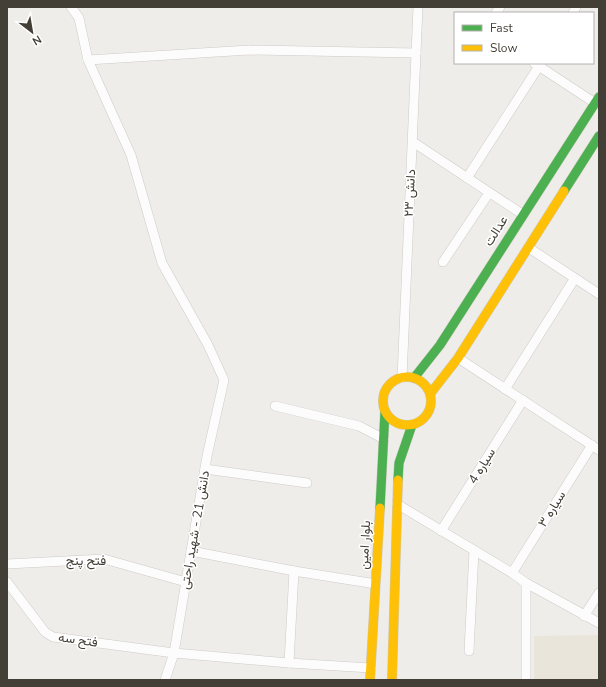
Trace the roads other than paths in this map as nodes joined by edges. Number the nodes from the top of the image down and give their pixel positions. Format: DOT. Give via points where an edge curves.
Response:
graph roads {
  1 [pos="71,7"];
  2 [pos="418,7"];
  3 [pos="416,53"];
  4 [pos="88,60"];
  5 [pos="538,64"];
  6 [pos="597,100"];
  7 [pos="599,136"];
  8 [pos="412,142"];
  9 [pos="467,178"];
  10 [pos="489,193"];
  11 [pos="522,214"];
  12 [pos="529,248"];
  13 [pos="443,262"];
  14 [pos="575,278"];
  15 [pos="599,294"];
  16 [pos="458,358"];
  17 [pos="402,378"];
  18 [pos="414,378"];
  19 [pos="505,389"];
  20 [pos="430,394"];
  21 [pos="523,400"];
  22 [pos="275,406"];
  23 [pos="385,411"];
  24 [pos="412,425"];
  25 [pos="384,439"];
  26 [pos="596,447"];
  27 [pos="402,448"];
  28 [pos="205,469"];
  29 [pos="307,483"];
  30 [pos="397,504"];
  31 [pos="441,531"];
  32 [pos="474,550"];
  33 [pos="191,552"];
  34 [pos="7,564"];
  35 [pos="294,572"];
  36 [pos="512,573"];
  37 [pos="7,582"];
  38 [pos="186,582"];
  39 [pos="526,583"];
  40 [pos="376,584"];
  41 [pos="599,593"];
  42 [pos="584,616"];
  43 [pos="599,624"];
  44 [pos="469,651"];
  45 [pos="174,653"];
  46 [pos="289,663"];
  47 [pos="371,668"];
  48 [pos="165,680"];
  49 [pos="370,680"];
  50 [pos="392,680"];
  51 [pos="526,680"];
  1 -- 4 [label="street" via="79,18"];
  2 -- 3 [label="street, دانش ۲۳"];
  3 -- 4 [label="street" via="250,50"];
  3 -- 8 [label="street, دانش ۲۳"];
  4 -- 28 [label="street, دانش 21 - شهید راحتی" via="131,155 162,263 208,344 224,380"];
  5 -- 6 [label="street"];
  5 -- 9 [label="street"];
  6 -- 11 [label="street, عدالت"];
  7 -- 12 [label="street"];
  8 -- 9 [label="street"];
  8 -- 17 [label="street, دانش ۲۳"];
  9 -- 10 [label="street"];
  10 -- 11 [label="street"];
  10 -- 13 [label="street"];
  11 -- 18 [label="street, عدالت" via="440,345"];
  12 -- 14 [label="street"];
  12 -- 16 [label="street"];
  14 -- 15 [label="street"];
  14 -- 19 [label="street"];
  16 -- 19 [label="street"];
  16 -- 20 [label="street"];
  17 -- 18 [label="street"];
  17 -- 23 [label="street" via="391,384 384,394"];
  18 -- 20 [label="street" via="424,384"];
  19 -- 21 [label="street"];
  20 -- 24 [label="street" via="431,406 426,416"];
  21 -- 26 [label="street"];
  21 -- 31 [label="street, سیاره 4"];
  22 -- 25 [label="street" via="359,426"];
  23 -- 24 [label="street" via="388,417 397,423"];
  23 -- 25 [label="street, بلوار امین"];
  24 -- 27 [label="street"];
  25 -- 27 [label="street" via="396,438"];
  25 -- 40 [label="street, بلوار امین"];
  26 -- 36 [label="street, سیاره ۳"];
  27 -- 30 [label="street" via="398,463"];
  28 -- 29 [label="street"];
  28 -- 33 [label="street, دانش 21 - شهید راحتی"];
  30 -- 31 [label="street"];
  30 -- 50 [label="street"];
  31 -- 32 [label="street"];
  32 -- 36 [label="street"];
  32 -- 44 [label="street"];
  33 -- 35 [label="street"];
  33 -- 38 [label="street, دانش 21 - شهید راحتی"];
  34 -- 38 [label="street, فتح پنج" via="104,559"];
  35 -- 40 [label="street"];
  35 -- 46 [label="street"];
  36 -- 39 [label="street"];
  37 -- 45 [label="street, فتح سه" via="45,632 53,637"];
  38 -- 45 [label="street, دانش 21 - شهید راحتی"];
  39 -- 42 [label="street"];
  39 -- 51 [label="street"];
  40 -- 47 [label="street, بلوار امین"];
  41 -- 42 [label="street"];
  42 -- 43 [label="street"];
  45 -- 46 [label="street, فتح سه"];
  45 -- 48 [label="street, دانش 21 - شهید راحتی"];
  46 -- 47 [label="street, فتح سه"];
  47 -- 49 [label="street, بلوار امین"];
}
